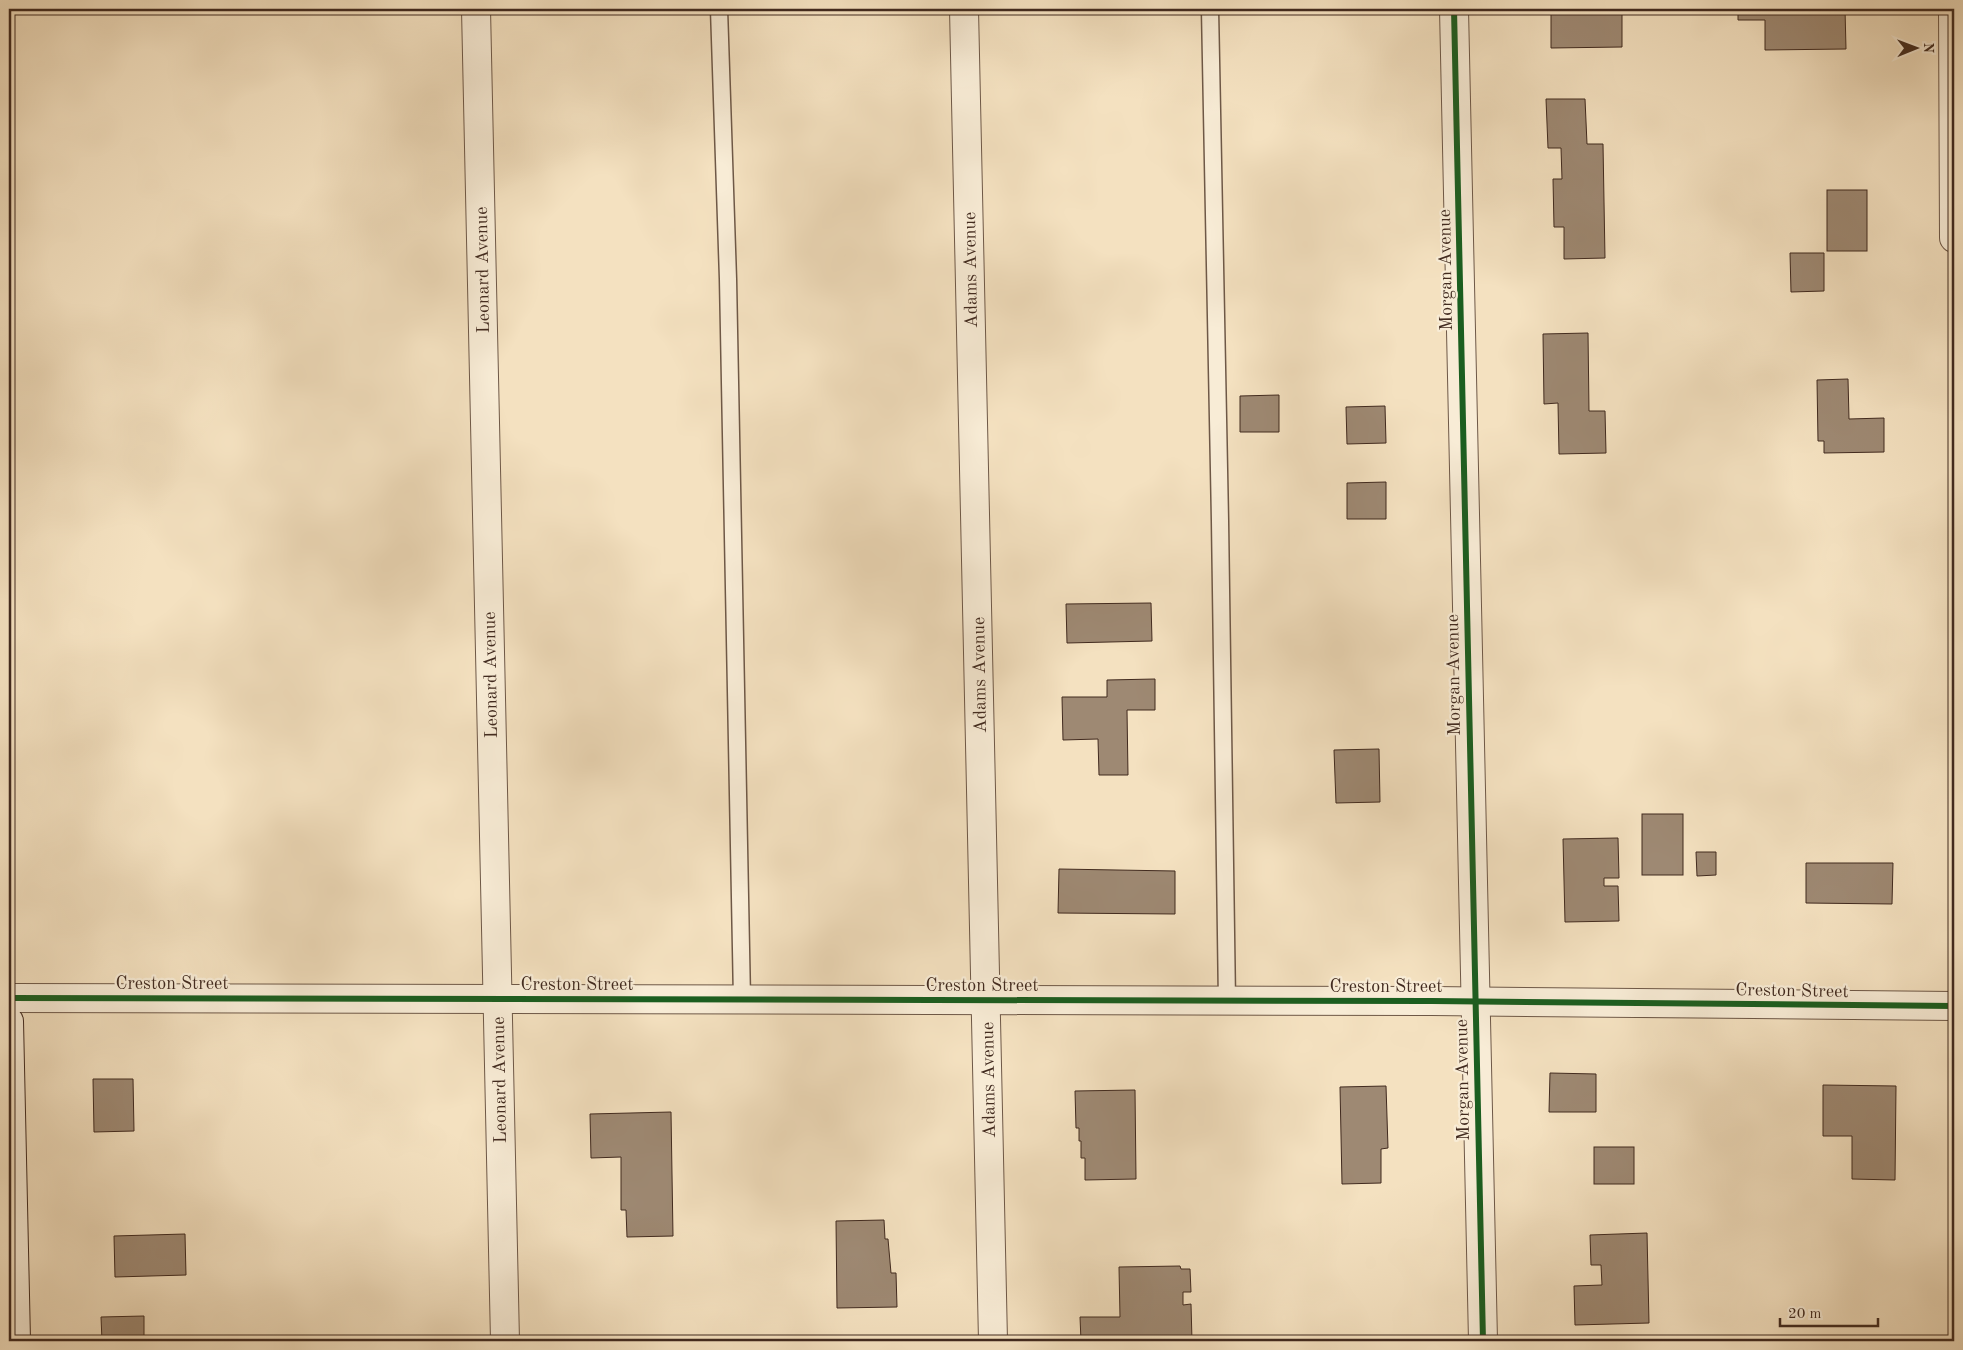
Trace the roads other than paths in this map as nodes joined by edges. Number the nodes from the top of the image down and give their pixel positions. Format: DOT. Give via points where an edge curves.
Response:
graph roads {
  1 [pos="476,9"];
  2 [pos="719,9"];
  3 [pos="964,9"];
  4 [pos="1210,9"];
  5 [pos="1454,9"];
  6 [pos="1953,9"];
  7 [pos="1954,238"];
  8 [pos="9,998"];
  9 [pos="497,998"];
  10 [pos="742,1000"];
  11 [pos="986,1000"];
  12 [pos="1227,1002"];
  13 [pos="1475,1002"];
  14 [pos="1954,1006"];
  15 [pos="9,1021"];
  16 [pos="16,1341"];
  17 [pos="506,1341"];
  18 [pos="993,1341"];
  19 [pos="1483,1341"];
  1 -- 9 [label="street, Leonard Avenue"];
  2 -- 10 [label="lane" via="728,279"];
  3 -- 11 [label="street, Adams Avenue"];
  4 -- 12 [label="lane"];
  5 -- 13 [label="street, Morgan Avenue"];
  6 -- 7 [label="street"];
  8 -- 9 [label="street, Creston Street"];
  9 -- 10 [label="street, Creston Street"];
  9 -- 17 [label="street, Leonard Avenue"];
  10 -- 11 [label="street, Creston Street"];
  11 -- 12 [label="street, Creston Street"];
  11 -- 18 [label="street, Adams Avenue"];
  12 -- 13 [label="street, Creston Street"];
  13 -- 14 [label="street, Creston Street"];
  13 -- 19 [label="street, Morgan Avenue"];
  15 -- 16 [label="street"];
}
